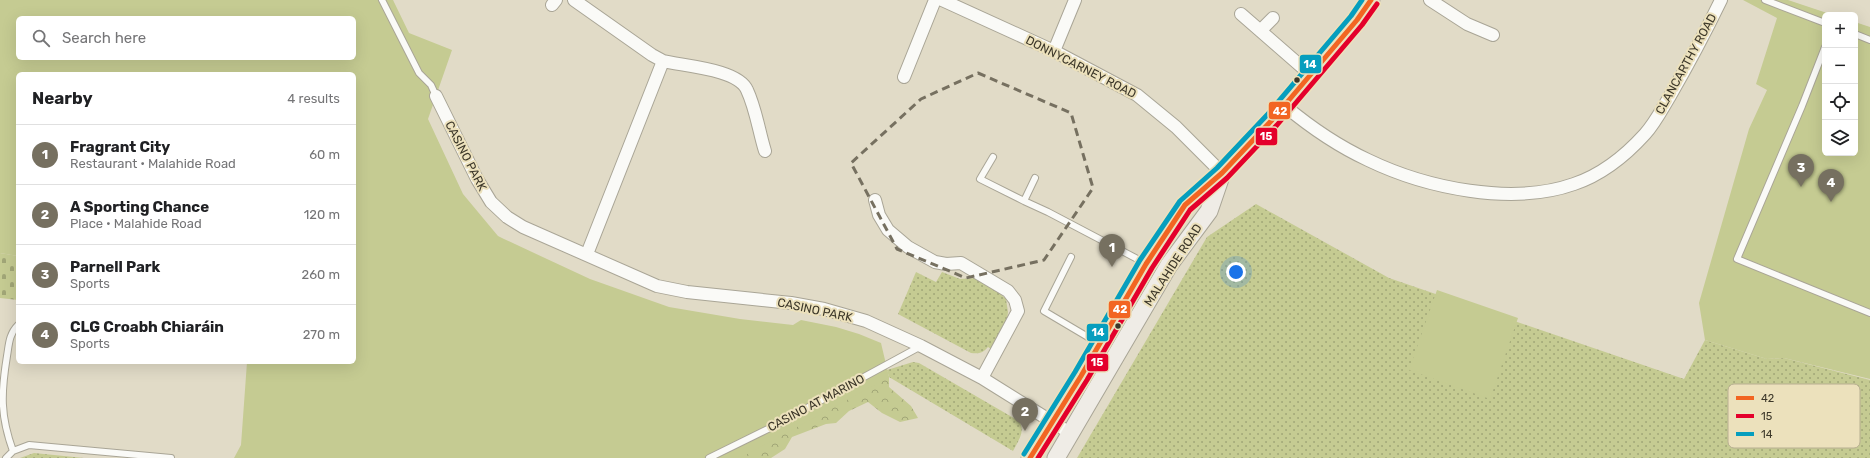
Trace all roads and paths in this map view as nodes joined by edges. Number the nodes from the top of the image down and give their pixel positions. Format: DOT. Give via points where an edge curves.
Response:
graph roads {
  1 [pos="382,0"];
  2 [pos="574,0"];
  3 [pos="935,0"];
  4 [pos="942,0"];
  5 [pos="1075,0"];
  6 [pos="1371,0"];
  7 [pos="1430,0"];
  8 [pos="1721,0"];
  9 [pos="1765,0"];
  10 [pos="1241,14"];
  11 [pos="1273,18"];
  12 [pos="1822,22"];
  13 [pos="1261,30"];
  14 [pos="1493,35"];
  15 [pos="1858,35"];
  16 [pos="1870,40"];
  17 [pos="1824,48"];
  18 [pos="1054,51"];
  19 [pos="662,60"];
  20 [pos="1312,75"];
  21 [pos="904,77"];
  22 [pos="436,96"];
  23 [pos="1285,106"];
  24 [pos="765,152"];
  25 [pos="993,157"];
  26 [pos="1222,173"];
  27 [pos="1035,178"];
  28 [pos="875,200"];
  29 [pos="1024,201"];
  30 [pos="587,254"];
  31 [pos="1071,257"];
  32 [pos="1146,264"];
  33 [pos="1870,313"];
  34 [pos="16,327"];
  35 [pos="1100,343"];
  36 [pos="921,346"];
  37 [pos="982,378"];
  38 [pos="1052,421"];
  39 [pos="1070,433"];
  40 [pos="12,451"];
  41 [pos="6,458"];
  42 [pos="171,458"];
  43 [pos="709,458"];
  44 [pos="1030,458"];
  45 [pos="1056,458"];
  1 -- 22 [label="lane" via="419,73 431,85"];
  2 -- 19 [label="street"];
  3 -- 21 [label="street"];
  4 -- 18 [label="street, DONNYCARNEY ROAD"];
  5 -- 18 [label="street"];
  6 -- 20 [label="main road, MALAHIDE ROAD"];
  7 -- 14 [label="street" via="1467,24"];
  8 -- 23 [label="street, CLANCARTHY ROAD" via="1686,70 1646,134 1624,155 1597,173 1574,184 1555,189 1498,194 1405,175 1368,160"];
  9 -- 12 [label="lane"];
  10 -- 13 [label="street"];
  11 -- 13 [label="street"];
  13 -- 20 [label="street"];
  15 -- 16 [label="lane"];
  17 -- 33 [label="lane" via="1737,259"];
  18 -- 26 [label="street, DONNYCARNEY ROAD" via="1137,95 1176,127"];
  19 -- 24 [label="street" via="728,74 747,88"];
  19 -- 30 [label="street"];
  20 -- 23 [label="main road, MALAHIDE ROAD"];
  22 -- 30 [label="street, CASINO PARK" via="477,180 491,202 523,227"];
  23 -- 26 [label="main road, MALAHIDE ROAD"];
  25 -- 29 [label="lane" via="980,179"];
  26 -- 32 [label="main road, MALAHIDE ROAD" via="1185,205"];
  26 -- 39 [label="main road, MALAHIDE ROAD" via="1209,211 1170,265"];
  27 -- 29 [label="lane"];
  28 -- 37 [label="street" via="879,215 888,230 908,247 935,262 961,263 1008,291 1015,300 1018,311"];
  29 -- 32 [label="lane"];
  30 -- 36 [label="street, CASINO PARK" via="657,286 824,309 866,321"];
  31 -- 35 [label="lane" via="1044,311"];
  32 -- 35 [label="main road, MALAHIDE ROAD"];
  34 -- 40 [label="lane" via="11,333 1,389 3,420"];
  35 -- 38 [label="main road, MALAHIDE ROAD"];
  36 -- 37 [label="street, CASINO PARK"];
  36 -- 43 [label="lane, CASINO AT MARINO" via="772,427"];
  37 -- 38 [label="street, CASINO PARK"];
  38 -- 39 [label="street, CASINO PARK"];
  38 -- 44 [label="main road, MALAHIDE ROAD"];
  39 -- 45 [label="main road, MALAHIDE ROAD"];
  40 -- 41 [label="lane"];
  40 -- 42 [label="lane" via="29,445"];
}
